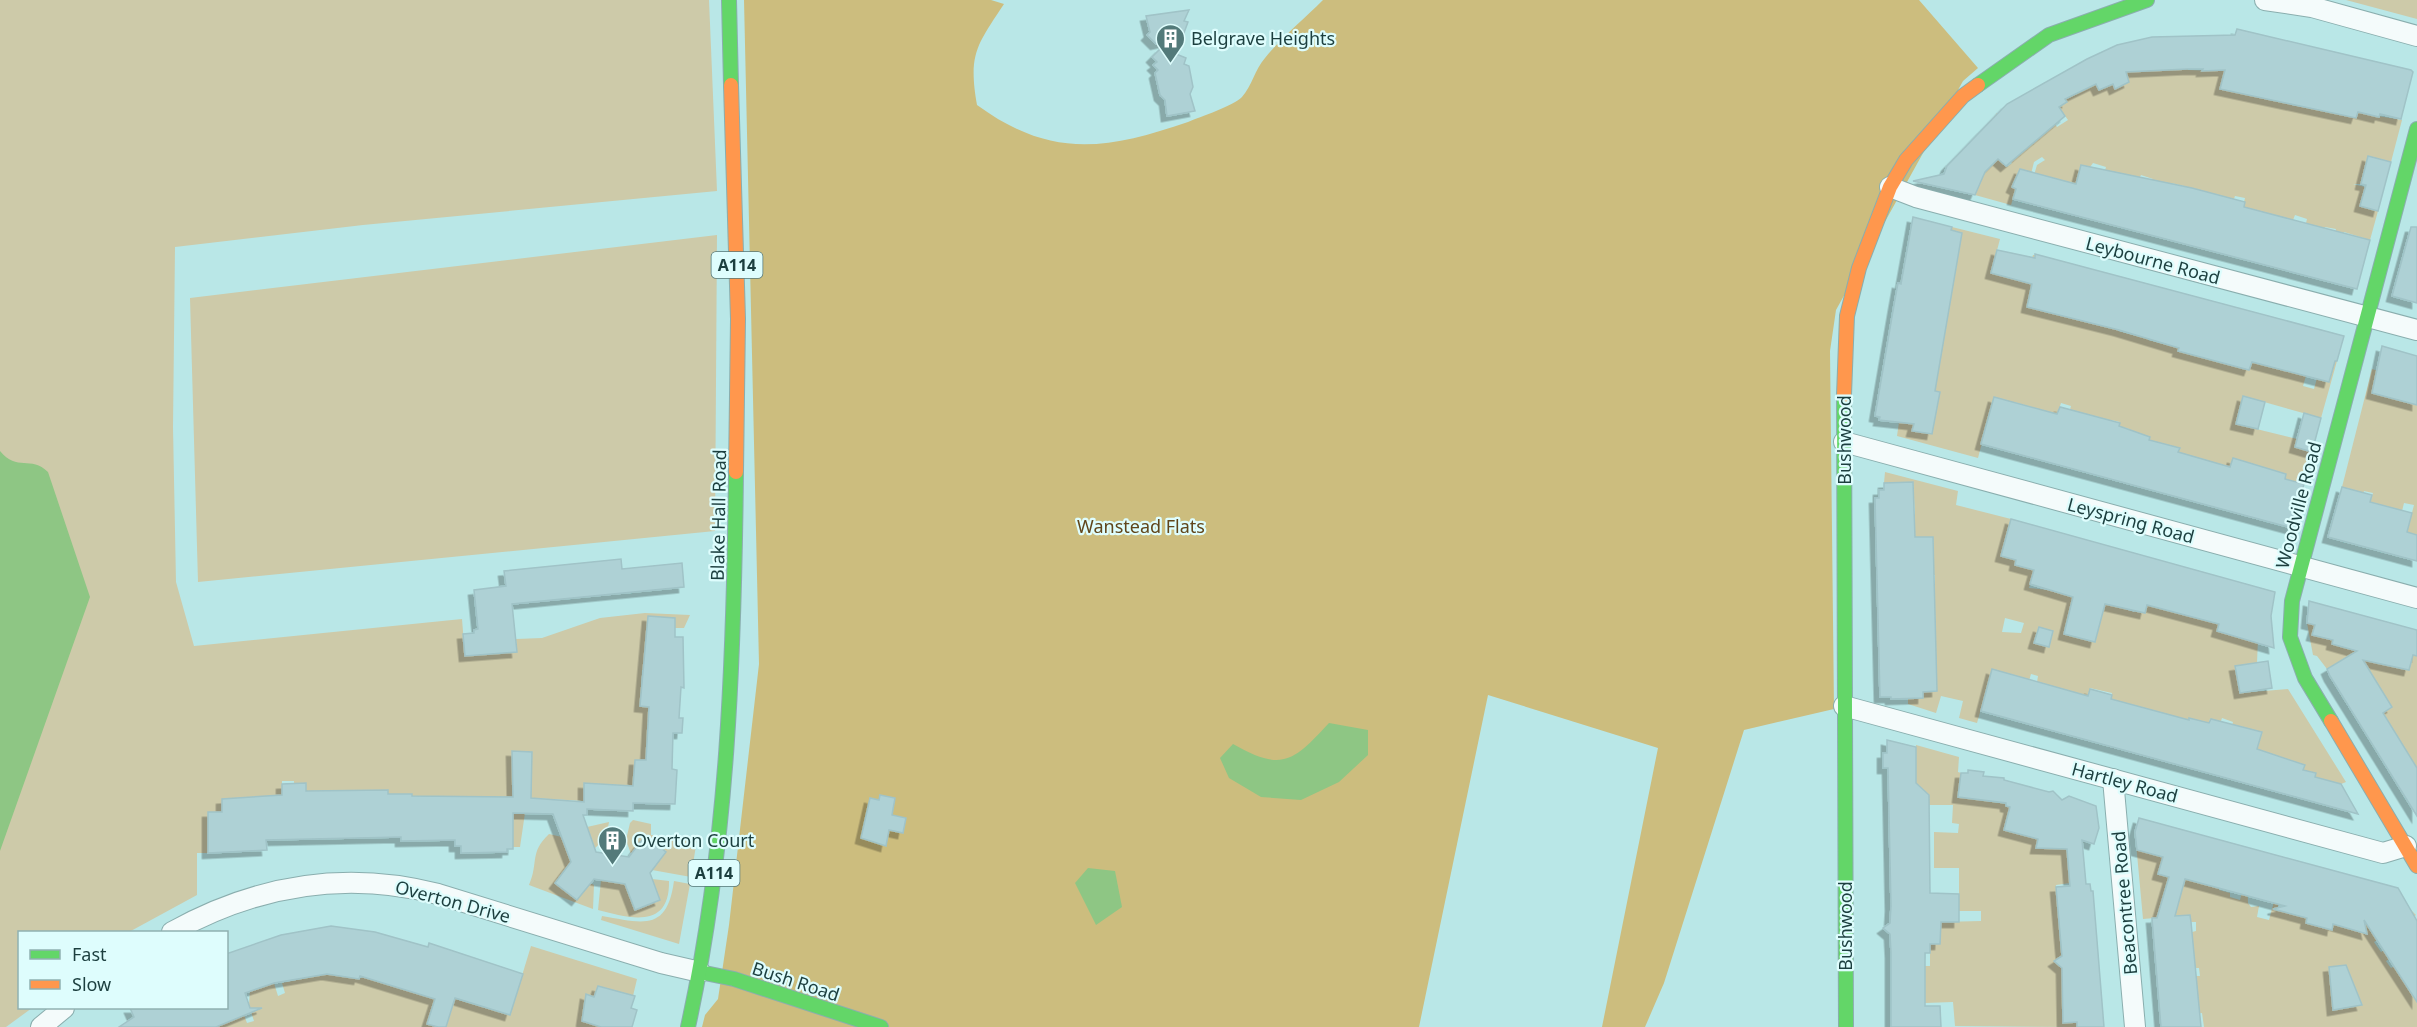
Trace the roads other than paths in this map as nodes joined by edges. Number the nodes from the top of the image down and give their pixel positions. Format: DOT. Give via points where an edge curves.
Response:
graph roads {
  1 [pos="729,0"];
  2 [pos="2147,0"];
  3 [pos="2265,0"];
  4 [pos="2417,36"];
  5 [pos="2417,129"];
  6 [pos="1890,187"];
  7 [pos="2368,316"];
  8 [pos="2417,330"];
  9 [pos="1844,442"];
  10 [pos="2300,566"];
  11 [pos="2417,598"];
  12 [pos="1844,706"];
  13 [pos="2113,779"];
  14 [pos="2406,846"];
  15 [pos="2417,865"];
  16 [pos="175,931"];
  17 [pos="700,972"];
  18 [pos="63,1009"];
  19 [pos="41,1027"];
  20 [pos="688,1027"];
  21 [pos="881,1027"];
  22 [pos="1846,1027"];
  23 [pos="2135,1027"];
  1 -- 17 [label="street, Blake Hall Road / A114" via="738,319 735,606 722,808"];
  2 -- 6 [label="street, Bushwood" via="2049,34 1964,96 1906,160"];
  3 -- 4 [label="street" via="2312,8"];
  5 -- 7 [label="street, Woodville Road"];
  6 -- 7 [label="street, Leybourne Road"];
  6 -- 9 [label="street, Bushwood" via="1859,268 1847,316"];
  7 -- 8 [label="street, Leybourne Road"];
  7 -- 10 [label="street, Woodville Road"];
  9 -- 10 [label="street, Leyspring Road"];
  9 -- 12 [label="street, Bushwood"];
  10 -- 11 [label="street, Leyspring Road"];
  10 -- 14 [label="street, Woodville Road" via="2292,601 2290,637 2304,678"];
  12 -- 13 [label="street, Hartley Road"];
  12 -- 22 [label="street, Bushwood"];
  13 -- 14 [label="street, Hartley Road" via="2383,853"];
  13 -- 23 [label="street, Beacontree Road"];
  14 -- 15 [label="street, Woodville Road"];
  16 -- 17 [label="street, Overton Drive" via="201,916 286,889 359,881 438,894"];
  17 -- 20 [label="street, Blake Hall Road"];
  17 -- 21 [label="street, Bush Road" via="734,979"];
  18 -- 19 [label="street"];
}
